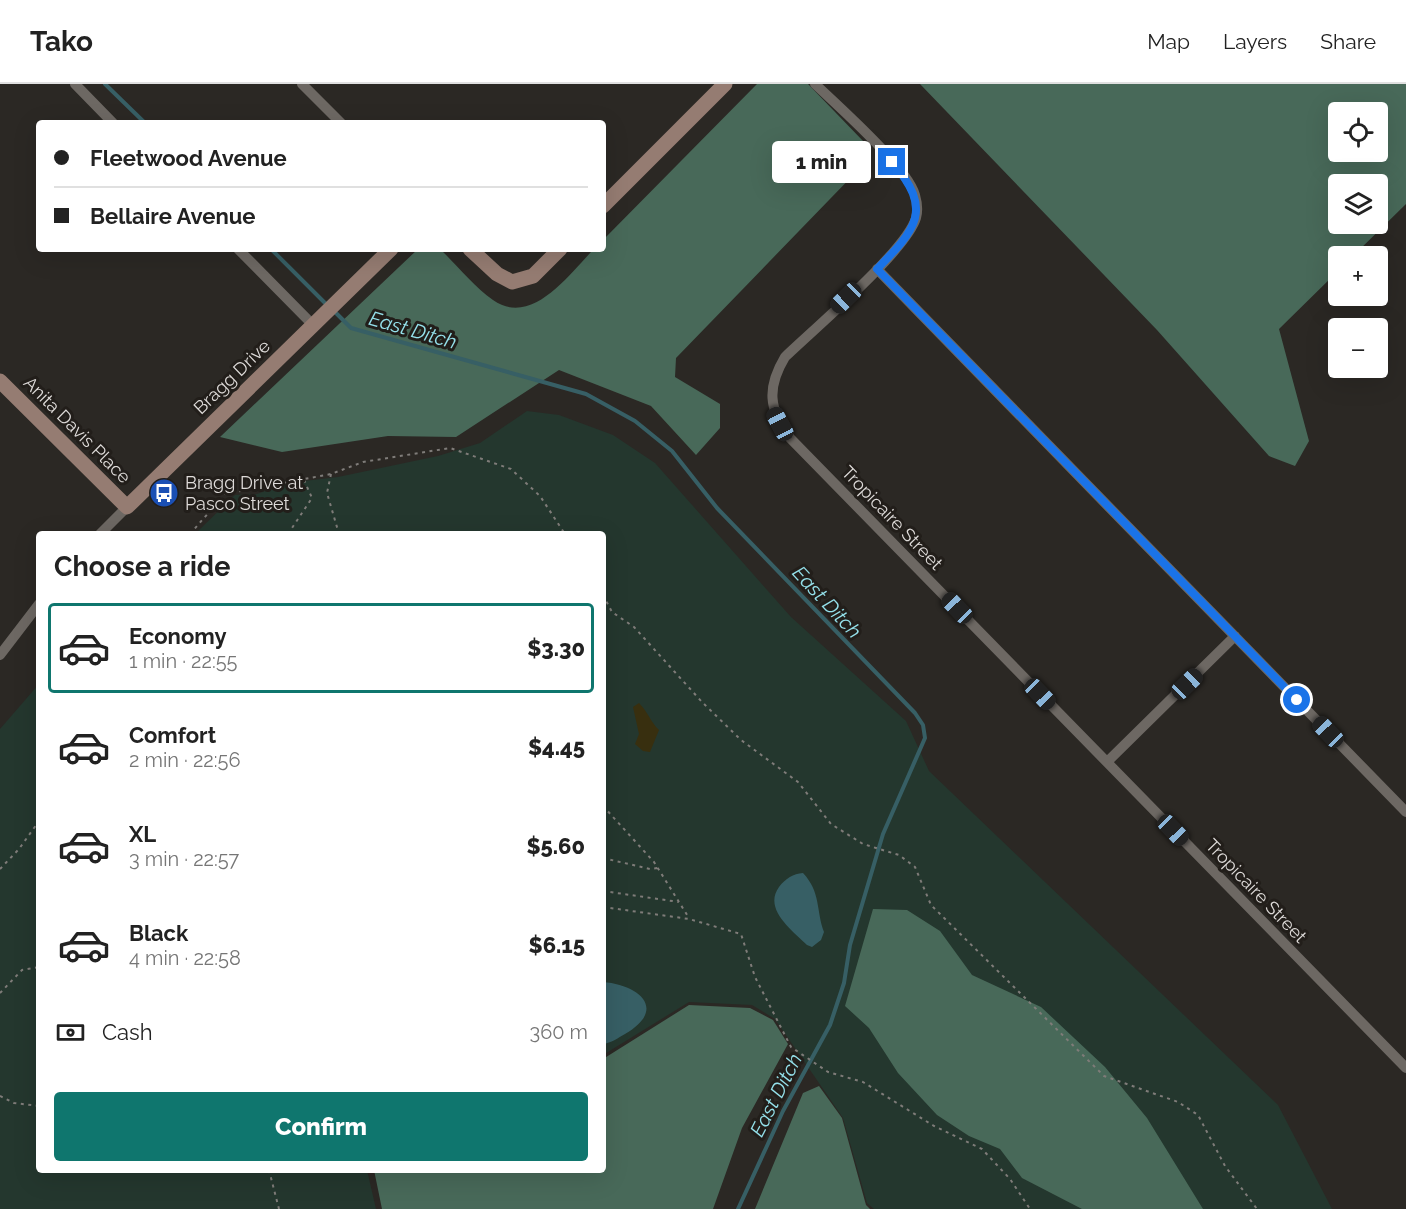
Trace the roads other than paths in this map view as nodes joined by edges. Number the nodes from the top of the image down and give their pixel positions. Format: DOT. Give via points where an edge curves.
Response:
graph roads {
  1 [pos="75,84"];
  2 [pos="302,84"];
  3 [pos="725,84"];
  4 [pos="815,84"];
  5 [pos="110,120"];
  6 [pos="338,120"];
  7 [pos="606,203"];
  8 [pos="241,252"];
  9 [pos="389,252"];
  10 [pos="473,252"];
  11 [pos="557,252"];
  12 [pos="877,269"];
  13 [pos="318,320"];
  14 [pos="0,381"];
  15 [pos="127,507"];
  16 [pos="103,531"];
  17 [pos="36,608"];
  18 [pos="1234,636"];
  19 [pos="0,655"];
  20 [pos="1107,762"];
  21 [pos="1406,812"];
  22 [pos="1406,1068"];
  1 -- 5 [label="street"];
  2 -- 6 [label="street"];
  3 -- 7 [label="street"];
  4 -- 12 [label="street" via="871,138 903,174 915,195 918,209 909,231"];
  8 -- 13 [label="street"];
  9 -- 13 [label="street, Bragg Drive"];
  10 -- 11 [label="street" via="505,280 518,281 533,276"];
  12 -- 18 [label="street"];
  12 -- 20 [label="street, Tropicaire Street" via="786,357 777,370 771,394 774,412 790,438"];
  13 -- 15 [label="street, Bragg Drive"];
  14 -- 15 [label="street, Anita Davis Place"];
  15 -- 16 [label="street, Bragg Drive"];
  17 -- 19 [label="street"];
  18 -- 20 [label="street"];
  18 -- 21 [label="street"];
  20 -- 22 [label="street, Tropicaire Street"];
}
